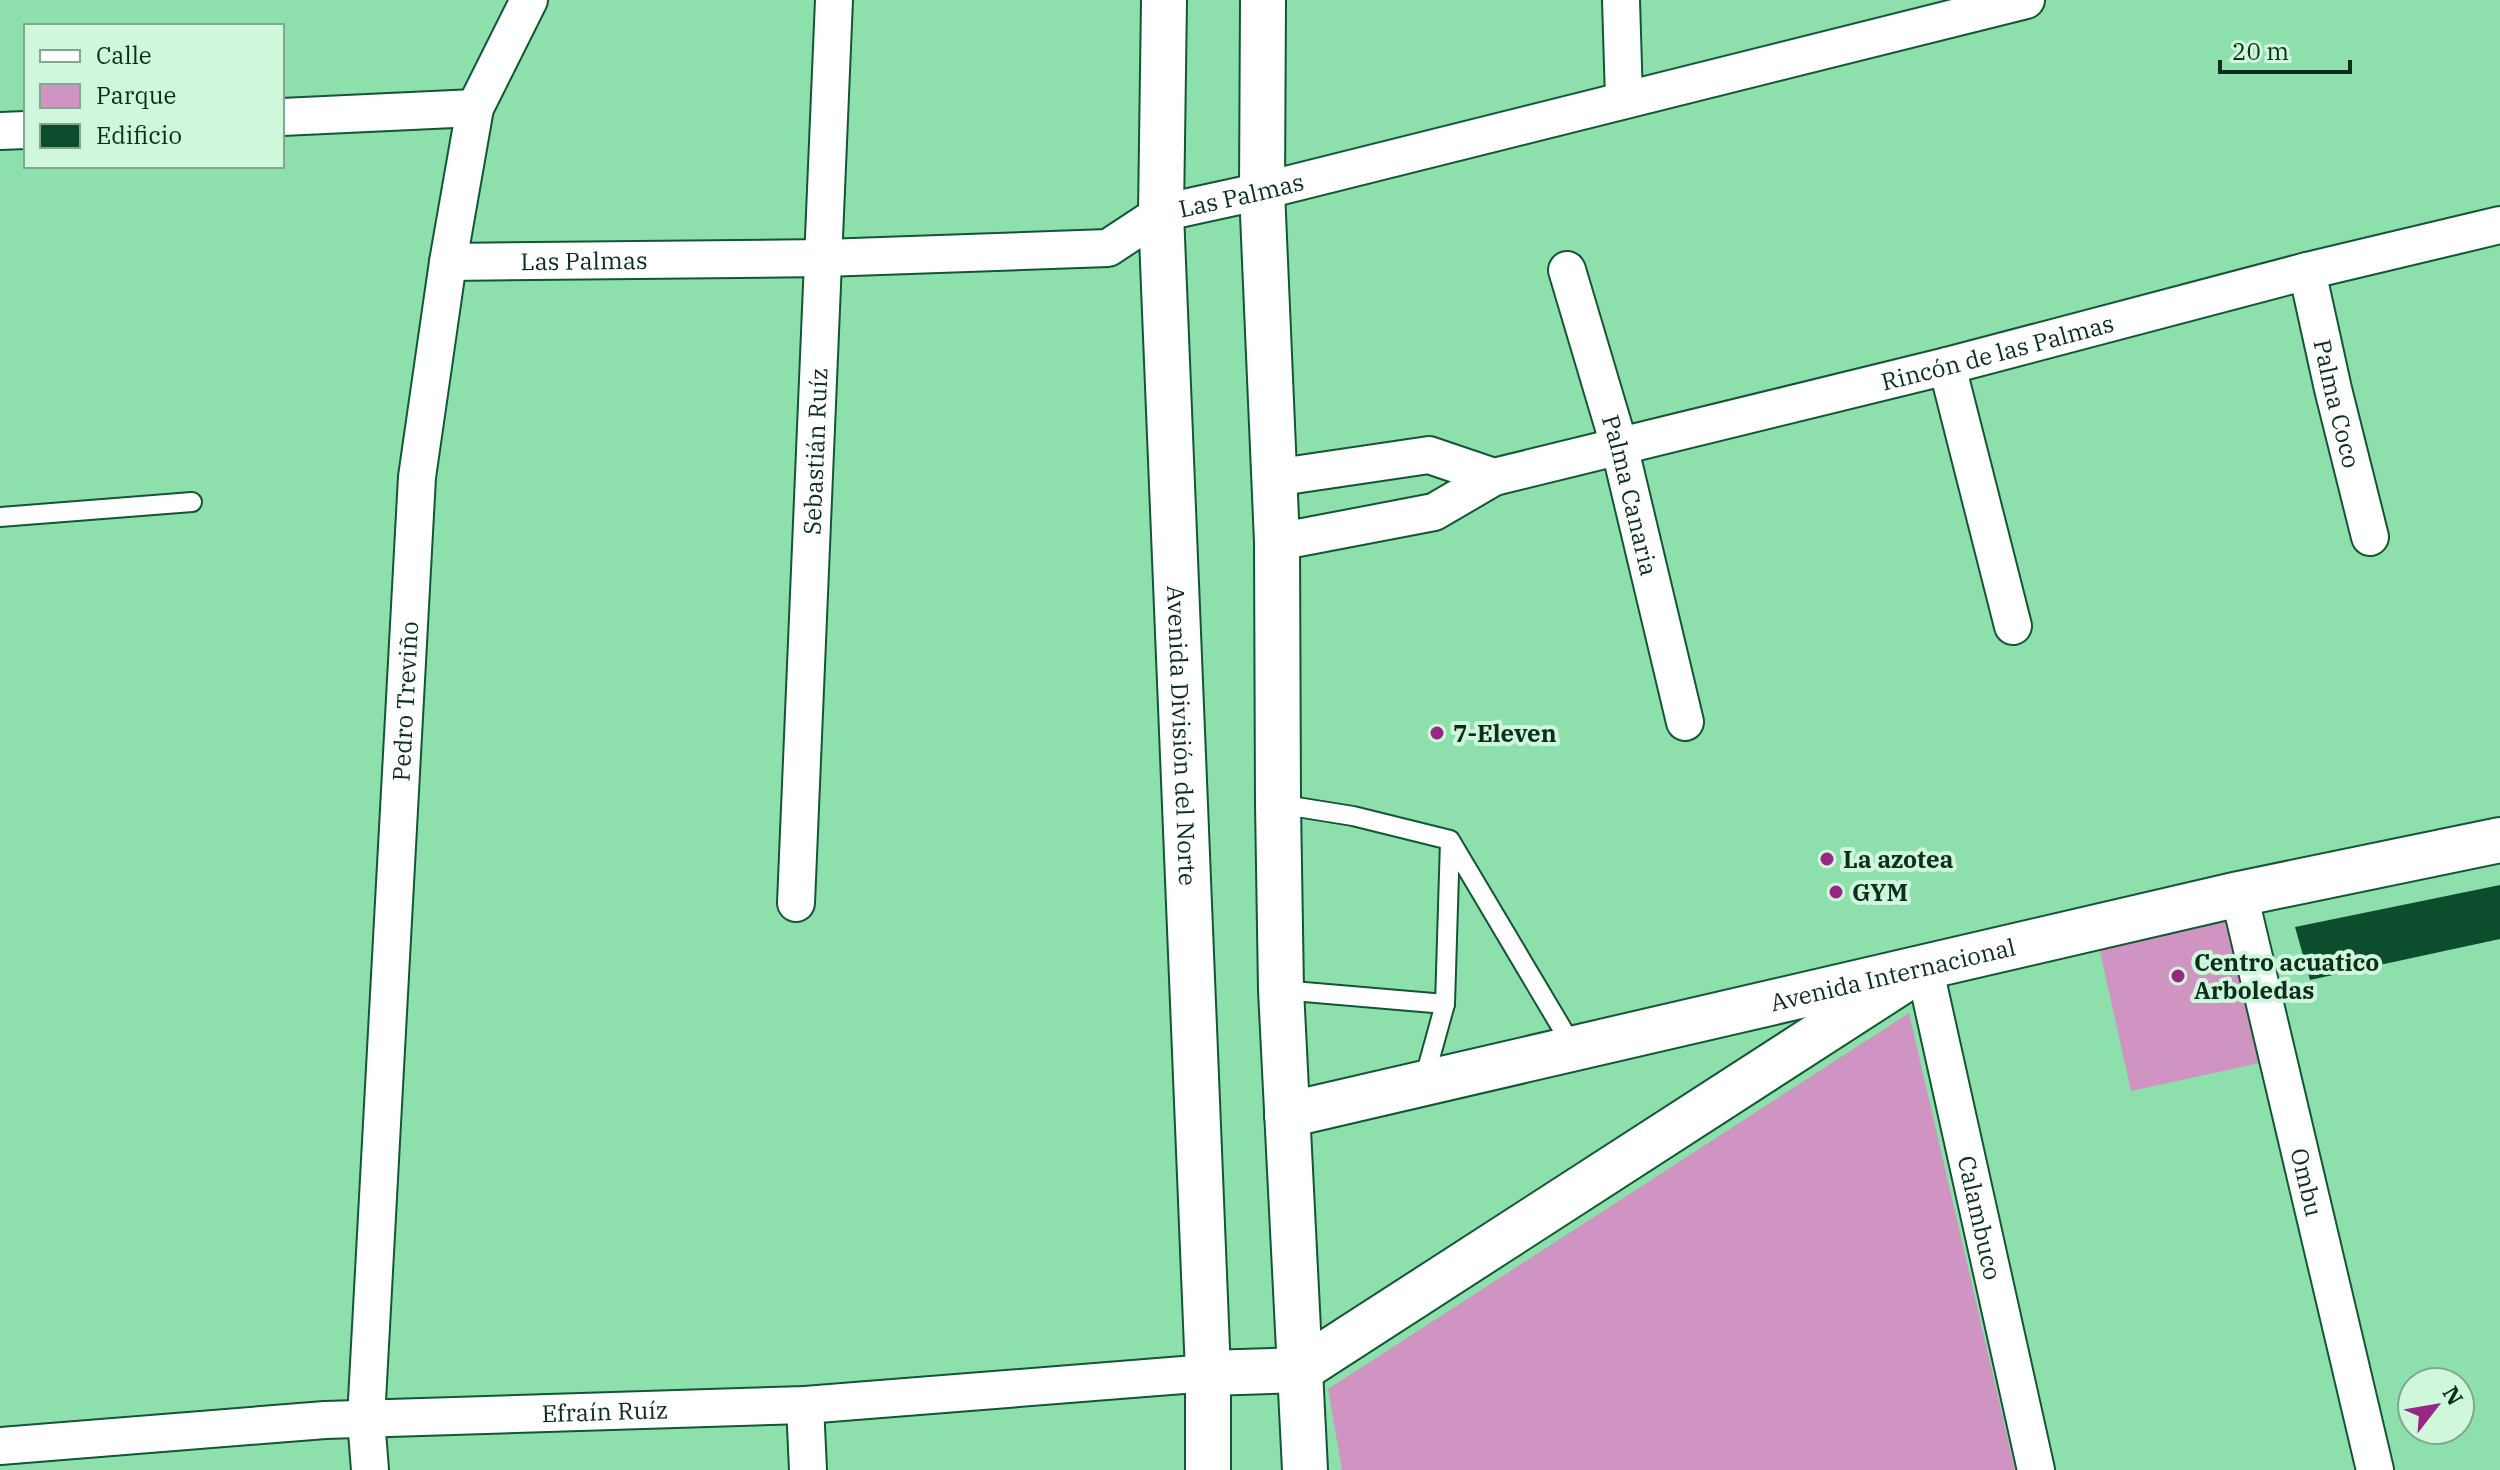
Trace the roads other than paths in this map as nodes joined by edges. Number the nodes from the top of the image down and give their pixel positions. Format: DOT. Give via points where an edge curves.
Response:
graph roads {
  1 [pos="529,0"];
  2 [pos="834,0"];
  3 [pos="1164,0"];
  4 [pos="1263,0"];
  5 [pos="1621,0"];
  6 [pos="2026,0"];
  7 [pos="1947,10"];
  8 [pos="1624,99"];
  9 [pos="475,108"];
  10 [pos="284,117"];
  11 [pos="24,130"];
  12 [pos="0,131"];
  13 [pos="1262,191"];
  14 [pos="1161,213"];
  15 [pos="2500,225"];
  16 [pos="824,258"];
  17 [pos="448,262"];
  18 [pos="1567,270"];
  19 [pos="2307,271"];
  20 [pos="1947,366"];
  21 [pos="1619,445"];
  22 [pos="1494,477"];
  23 [pos="1273,478"];
  24 [pos="192,502"];
  25 [pos="0,517"];
  26 [pos="2370,537"];
  27 [pos="1277,542"];
  28 [pos="2013,626"];
  29 [pos="1685,722"];
  30 [pos="1278,804"];
  31 [pos="1450,840"];
  32 [pos="2500,840"];
  33 [pos="2239,894"];
  34 [pos="796,903"];
  35 [pos="1924,966"];
  36 [pos="1281,990"];
  37 [pos="1445,1004"];
  38 [pos="1573,1047"];
  39 [pos="1423,1083"];
  40 [pos="1287,1115"];
  41 [pos="1300,1370"];
  42 [pos="1208,1373"];
  43 [pos="805,1405"];
  44 [pos="366,1419"];
  45 [pos="0,1446"];
  46 [pos="370,1470"];
  47 [pos="808,1470"];
  48 [pos="1208,1470"];
  49 [pos="1305,1470"];
  50 [pos="2036,1470"];
  51 [pos="2375,1470"];
  1 -- 9 [label="street, Pedro Treviño"];
  2 -- 16 [label="street, Sebastián Ruíz"];
  3 -- 14 [label="main road, Avenida División del Norte"];
  4 -- 13 [label="main road"];
  5 -- 8 [label="street"];
  6 -- 7 [label="street, Las Palmas"];
  7 -- 8 [label="street, Las Palmas"];
  8 -- 13 [label="street, Las Palmas"];
  9 -- 10 [label="street"];
  9 -- 17 [label="street, Pedro Treviño"];
  11 -- 12 [label="street"];
  13 -- 14 [label="street, Las Palmas"];
  13 -- 23 [label="main road"];
  14 -- 16 [label="street, Las Palmas" via="1108,248"];
  14 -- 42 [label="main road, Avenida División del Norte"];
  15 -- 19 [label="street, Rincón de las Palmas"];
  16 -- 17 [label="street, Las Palmas"];
  16 -- 34 [label="street, Sebastián Ruíz"];
  17 -- 44 [label="street, Pedro Treviño" via="417,477"];
  18 -- 21 [label="street, Palma Canaria"];
  19 -- 20 [label="street, Rincón de las Palmas"];
  19 -- 26 [label="street, Palma Coco"];
  20 -- 21 [label="street, Rincón de las Palmas"];
  20 -- 28 [label="street"];
  21 -- 22 [label="street, Rincón de las Palmas"];
  21 -- 29 [label="street, Palma Canaria"];
  22 -- 23 [label="street" via="1429,455"];
  22 -- 27 [label="street, Rincón de las Palmas" via="1434,512"];
  23 -- 27 [label="main road"];
  24 -- 25 [label="lane"];
  27 -- 30 [label="main road"];
  30 -- 31 [label="lane"];
  30 -- 36 [label="main road"];
  31 -- 37 [label="lane"];
  31 -- 38 [label="lane"];
  32 -- 33 [label="main road, Avenida Internacional"];
  33 -- 35 [label="main road, Avenida Internacional"];
  33 -- 51 [label="street, Ombu"];
  35 -- 38 [label="main road, Avenida Internacional"];
  35 -- 41 [label="main road"];
  35 -- 50 [label="street, Calambuco"];
  36 -- 37 [label="lane"];
  36 -- 40 [label="main road"];
  37 -- 39 [label="lane"];
  38 -- 39 [label="main road, Avenida Internacional"];
  39 -- 40 [label="main road, Avenida Internacional"];
  40 -- 41 [label="main road"];
  41 -- 42 [label="main road"];
  41 -- 49 [label="main road"];
  42 -- 43 [label="street, Efraín Ruíz"];
  42 -- 48 [label="main road, Avenida División del Norte"];
  43 -- 44 [label="street, Efraín Ruíz"];
  43 -- 47 [label="street"];
  44 -- 45 [label="street, Efraín Ruíz"];
  44 -- 46 [label="street, Pedro Treviño"];
}
